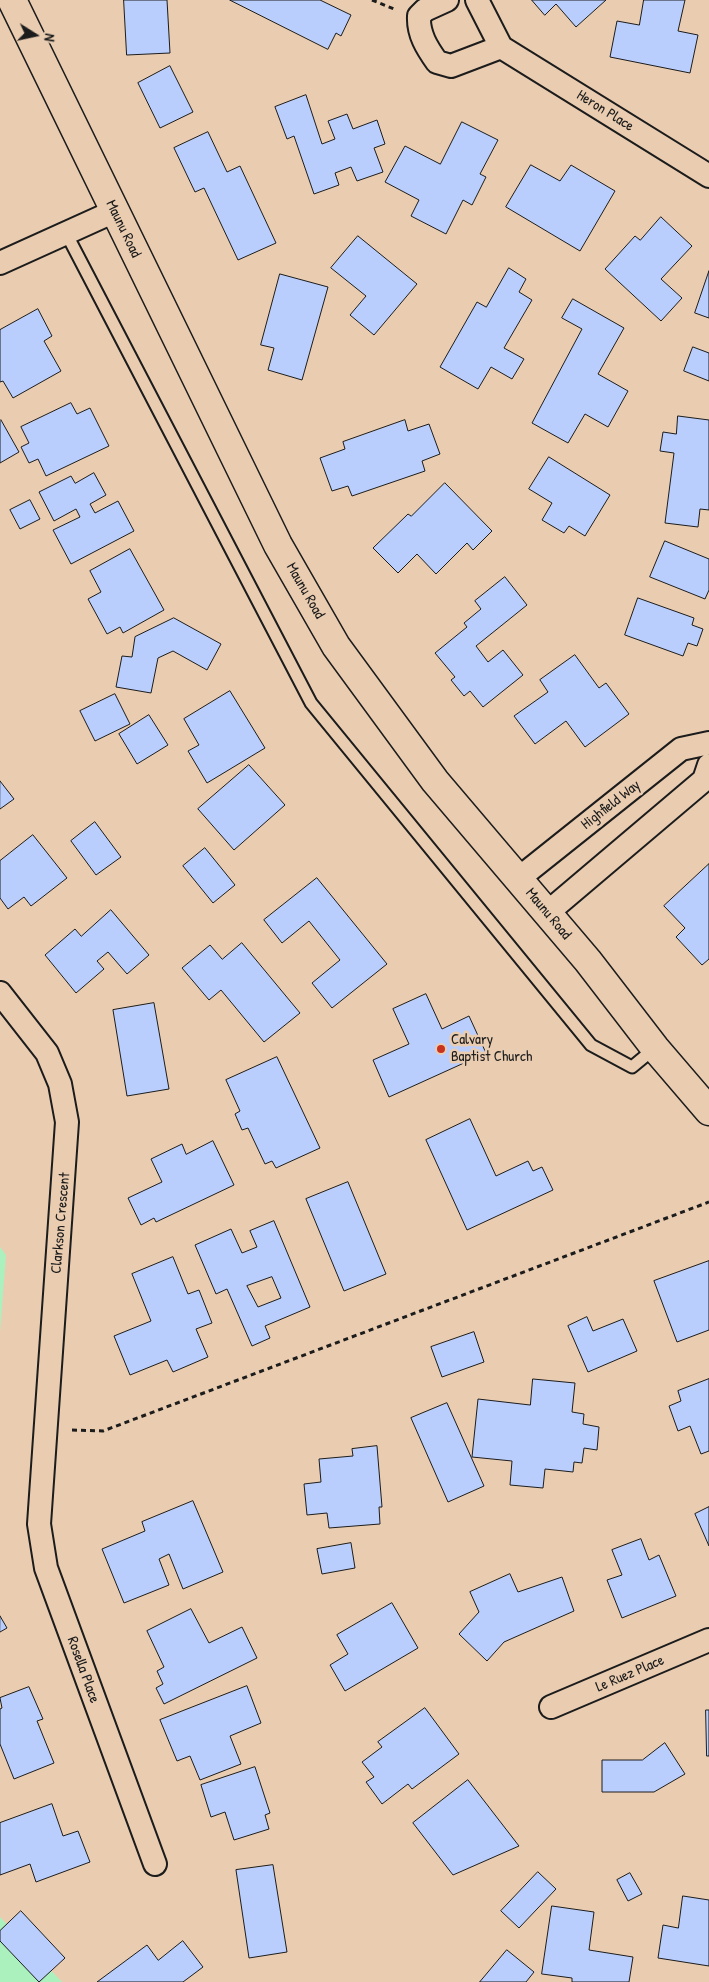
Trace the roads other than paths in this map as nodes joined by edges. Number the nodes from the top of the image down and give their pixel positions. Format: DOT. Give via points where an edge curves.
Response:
graph roads {
  1 [pos="12,0"];
  2 [pos="448,0"];
  3 [pos="477,0"];
  4 [pos="501,47"];
  5 [pos="709,176"];
  6 [pos="115,211"];
  7 [pos="66,233"];
  8 [pos="0,262"];
  9 [pos="709,743"];
  10 [pos="709,766"];
  11 [pos="518,879"];
  12 [pos="547,913"];
  13 [pos="0,993"];
  14 [pos="655,1048"];
  15 [pos="709,1111"];
  16 [pos="42,1471"];
  17 [pos="709,1640"];
  18 [pos="552,1707"];
  19 [pos="154,1864"];
  1 -- 6 [label="main road, Maunu Road"];
  2 -- 4 [label="street" via="419,16 418,28 437,62 450,66"];
  3 -- 4 [label="street"];
  4 -- 5 [label="street, Heron Place"];
  6 -- 7 [label="street"];
  6 -- 11 [label="main road, Maunu Road" via="278,546 336,646 436,781"];
  7 -- 8 [label="street"];
  7 -- 14 [label="lane" via="311,703 591,1045 632,1067"];
  9 -- 11 [label="street, Highfield Way" via="681,749"];
  10 -- 12 [label="street" via="704,780"];
  11 -- 12 [label="main road, Maunu Road"];
  12 -- 14 [label="main road, Maunu Road"];
  13 -- 16 [label="street, Clarkson Crescent" via="47,1053 60,1084 67,1122"];
  14 -- 15 [label="main road, Maunu Road"];
  16 -- 19 [label="street, Rosella Place" via="39,1524 46,1568"];
  17 -- 18 [label="street, Le Ruez Place"];
}
